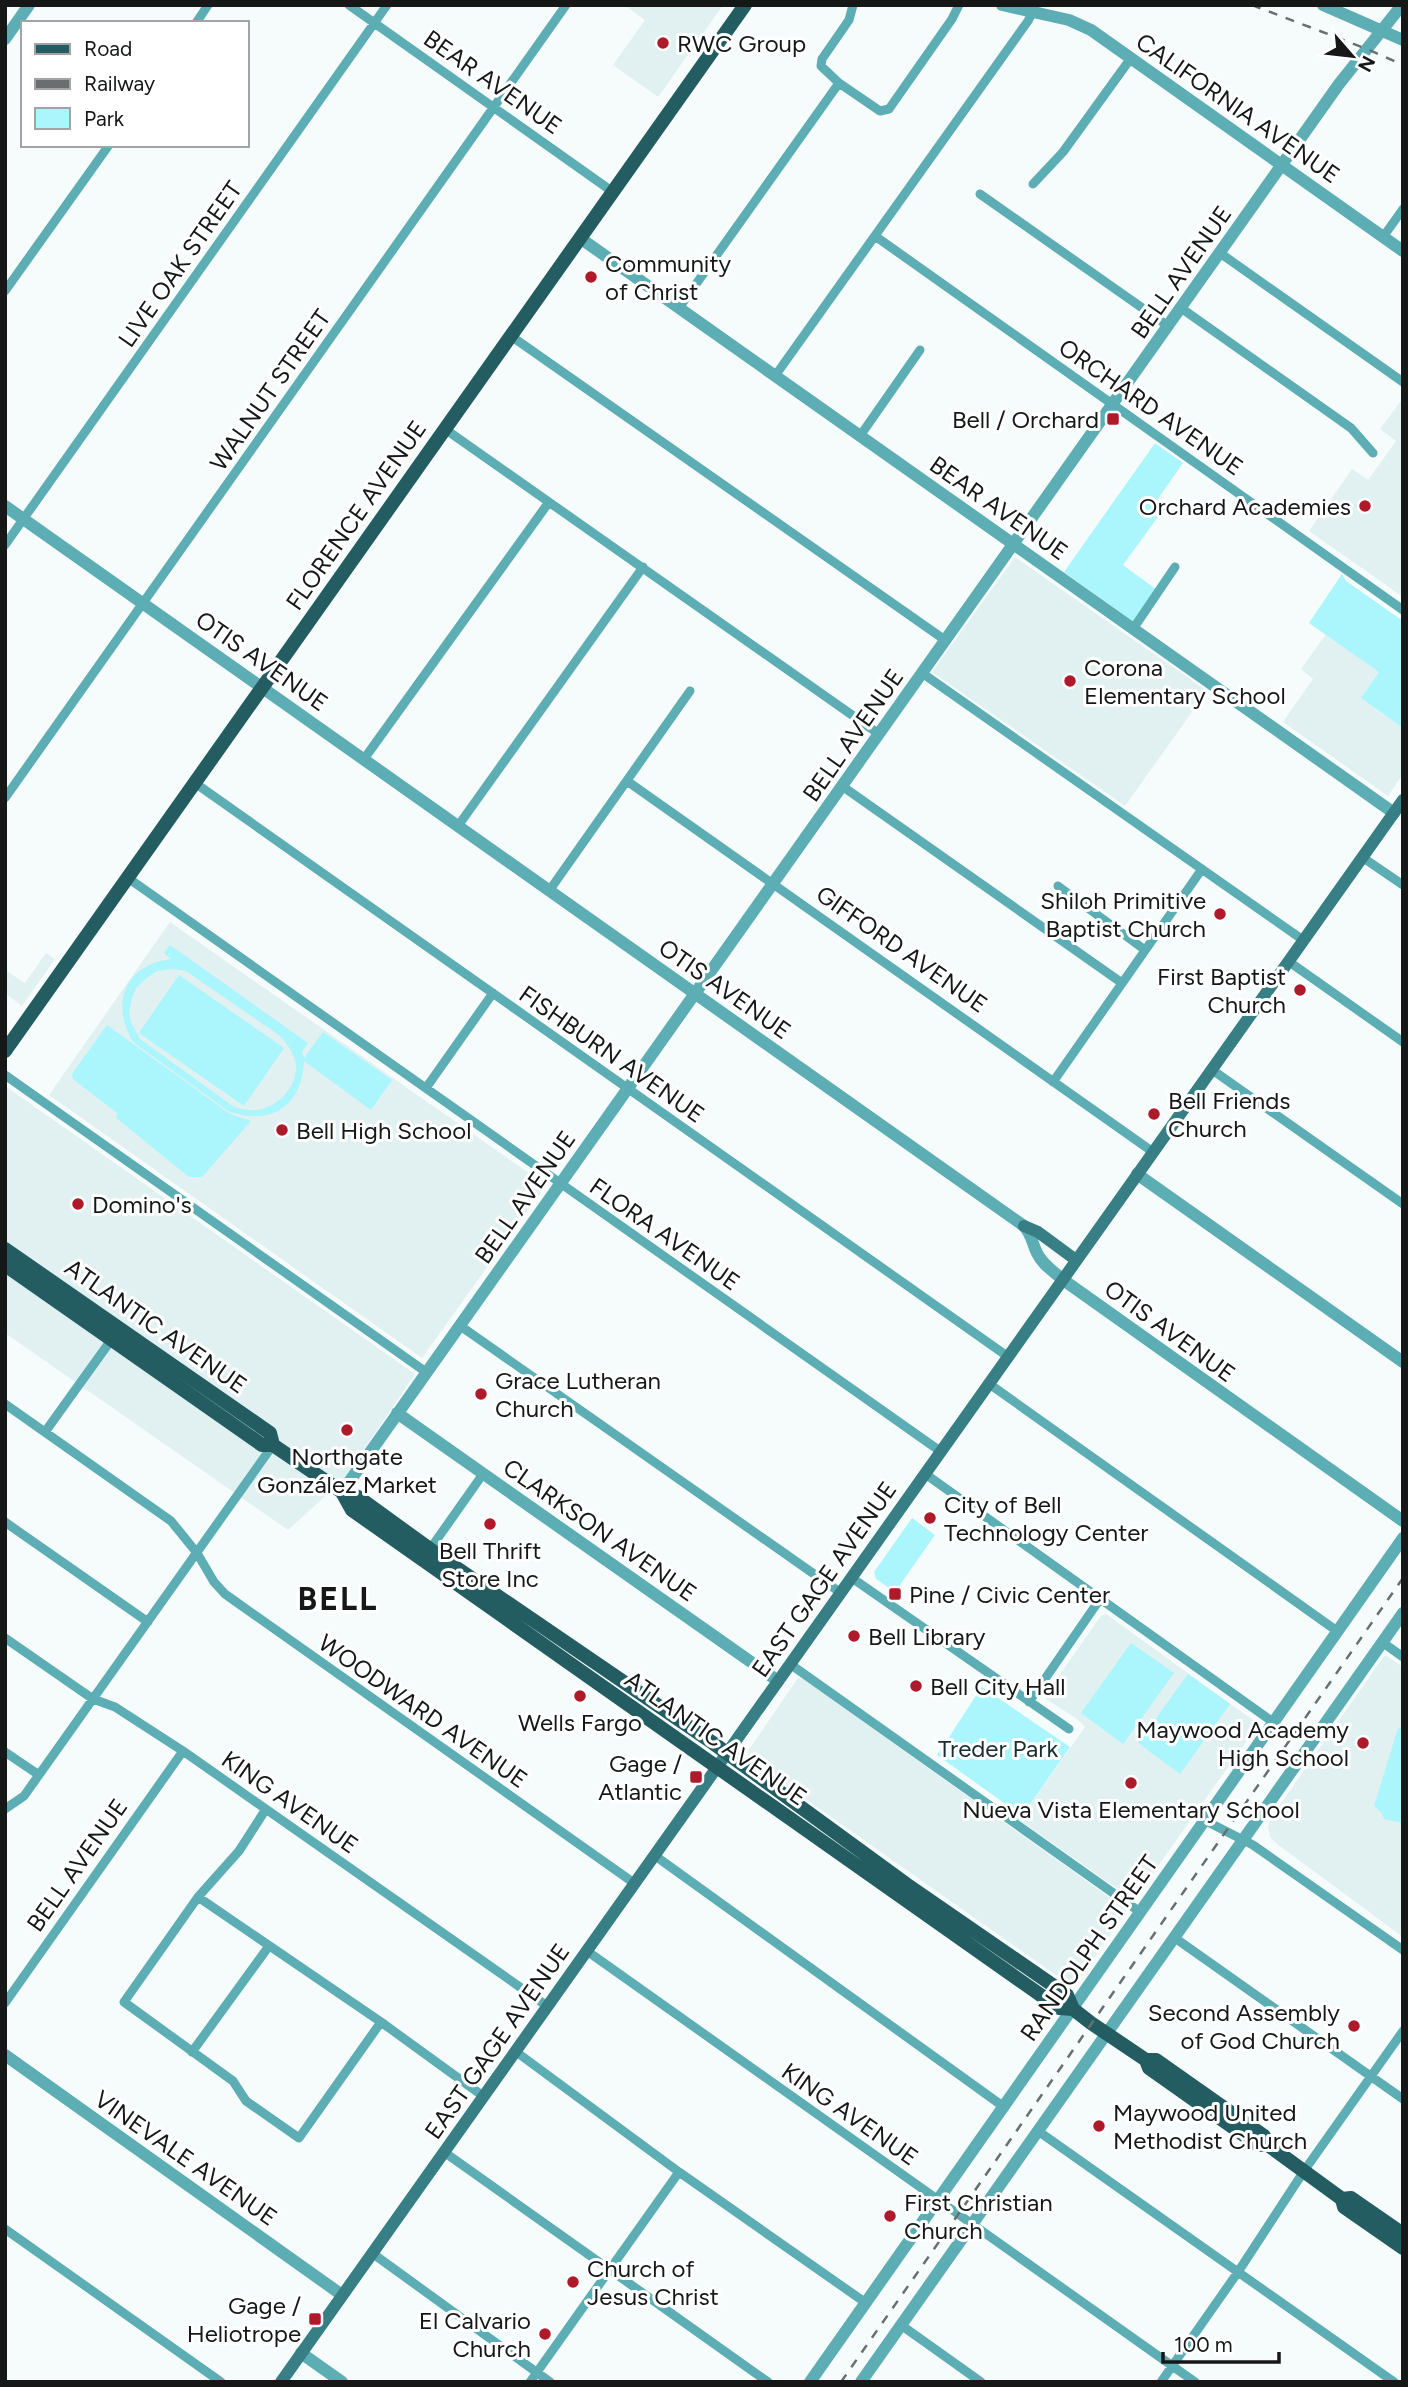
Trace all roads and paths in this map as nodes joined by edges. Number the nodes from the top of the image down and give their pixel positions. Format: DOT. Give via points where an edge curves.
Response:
graph roads {
  1 [pos="29,5"];
  2 [pos="208,5"];
  3 [pos="349,5"];
  4 [pos="387,5"];
  5 [pos="566,5"];
  6 [pos="745,5"];
  7 [pos="853,5"];
  8 [pos="959,5"];
  9 [pos="1002,5"];
  10 [pos="1323,5"];
  11 [pos="1402,5"];
  12 [pos="1033,11"];
  13 [pos="197,21"];
  14 [pos="374,23"];
  15 [pos="1383,30"];
  16 [pos="5,39"];
  17 [pos="1403,40"];
  18 [pos="1131,58"];
  19 [pos="839,83"];
  20 [pos="494,108"];
  21 [pos="108,147"];
  22 [pos="1282,165"];
  23 [pos="1033,184"];
  24 [pos="613,192"];
  25 [pos="980,194"];
  26 [pos="1403,209"];
  27 [pos="876,236"];
  28 [pos="1383,237"];
  29 [pos="580,238"];
  30 [pos="1403,251"];
  31 [pos="1220,253"];
  32 [pos="5,292"];
  33 [pos="679,308"];
  34 [pos="1181,308"];
  35 [pos="1168,326"];
  36 [pos="511,335"];
  37 [pos="920,350"];
  38 [pos="775,376"];
  39 [pos="1403,382"];
  40 [pos="1113,403"];
  41 [pos="445,429"];
  42 [pos="860,436"];
  43 [pos="1373,453"];
  44 [pos="550,502"];
  45 [pos="5,506"];
  46 [pos="24,519"];
  47 [pos="1014,544"];
  48 [pos="5,545"];
  49 [pos="1175,567"];
  50 [pos="643,568"];
  51 [pos="143,603"];
  52 [pos="1403,610"];
  53 [pos="1133,629"];
  54 [pos="945,640"];
  55 [pos="922,673"];
  56 [pos="262,687"];
  57 [pos="690,691"];
  58 [pos="879,734"];
  59 [pos="364,759"];
  60 [pos="627,780"];
  61 [pos="195,783"];
  62 [pos="842,786"];
  63 [pos="5,798"];
  64 [pos="1403,800"];
  65 [pos="1394,813"];
  66 [pos="458,826"];
  67 [pos="1362,857"];
  68 [pos="1202,869"];
  69 [pos="128,878"];
  70 [pos="773,884"];
  71 [pos="1403,885"];
  72 [pos="1058,886"];
  73 [pos="549,891"];
  74 [pos="1303,940"];
  75 [pos="1145,950"];
  76 [pos="1288,961"];
  77 [pos="1122,983"];
  78 [pos="493,993"];
  79 [pos="695,994"];
  80 [pos="1403,1042"];
  81 [pos="5,1051"];
  82 [pos="1212,1069"];
  83 [pos="5,1075"];
  84 [pos="1053,1082"];
  85 [pos="425,1088"];
  86 [pos="628,1088"];
  87 [pos="1153,1152"];
  88 [pos="1137,1174"];
  89 [pos="560,1183"];
  90 [pos="1403,1204"];
  91 [pos="1024,1226"];
  92 [pos="5,1249"];
  93 [pos="1076,1260"];
  94 [pos="5,1265"];
  95 [pos="1062,1279"];
  96 [pos="459,1325"];
  97 [pos="115,1334"];
  98 [pos="1007,1356"];
  99 [pos="1403,1362"];
  100 [pos="426,1373"];
  101 [pos="988,1383"];
  102 [pos="5,1404"];
  103 [pos="397,1413"];
  104 [pos="45,1432"];
  105 [pos="273,1446"];
  106 [pos="940,1451"];
  107 [pos="925,1473"];
  108 [pos="483,1474"];
  109 [pos="342,1492"];
  110 [pos="1403,1521"];
  111 [pos="5,1522"];
  112 [pos="1403,1538"];
  113 [pos="197,1553"];
  114 [pos="426,1554"];
  115 [pos="852,1578"];
  116 [pos="841,1593"];
  117 [pos="1100,1599"];
  118 [pos="1403,1613"];
  119 [pos="505,1617"];
  120 [pos="148,1622"];
  121 [pos="539,1625"];
  122 [pos="1337,1631"];
  123 [pos="5,1638"];
  124 [pos="1382,1642"];
  125 [pos="1403,1657"];
  126 [pos="790,1664"];
  127 [pos="778,1681"];
  128 [pos="93,1699"];
  129 [pos="1029,1702"];
  130 [pos="1273,1721"];
  131 [pos="1069,1729"];
  132 [pos="183,1751"];
  133 [pos="5,1752"];
  134 [pos="727,1753"];
  135 [pos="717,1766"];
  136 [pos="39,1775"];
  137 [pos="266,1809"];
  138 [pos="5,1810"];
  139 [pos="1204,1820"];
  140 [pos="1242,1839"];
  141 [pos="654,1855"];
  142 [pos="634,1883"];
  143 [pos="198,1896"];
  144 [pos="1140,1912"];
  145 [pos="1175,1938"];
  146 [pos="269,1946"];
  147 [pos="1403,1950"];
  148 [pos="586,1951"];
  149 [pos="5,2003"];
  150 [pos="547,2006"];
  151 [pos="1073,2009"];
  152 [pos="381,2022"];
  153 [pos="1403,2031"];
  154 [pos="1106,2032"];
  155 [pos="515,2051"];
  156 [pos="192,2052"];
  157 [pos="5,2055"];
  158 [pos="1371,2077"];
  159 [pos="483,2096"];
  160 [pos="1403,2099"];
  161 [pos="1004,2106"];
  162 [pos="1038,2131"];
  163 [pos="444,2152"];
  164 [pos="1304,2171"];
  165 [pos="679,2172"];
  166 [pos="1342,2199"];
  167 [pos="939,2200"];
  168 [pos="972,2224"];
  169 [pos="5,2229"];
  170 [pos="1403,2234"];
  171 [pos="1403,2248"];
  172 [pos="372,2253"];
  173 [pos="610,2269"];
  174 [pos="1238,2272"];
  175 [pos="342,2295"];
  176 [pos="866,2304"];
  177 [pos="901,2325"];
  178 [pos="301,2353"];
  179 [pos="1172,2366"];
  180 [pos="537,2373"];
  181 [pos="221,2382"];
  182 [pos="281,2382"];
  183 [pos="342,2382"];
  184 [pos="530,2382"];
  185 [pos="550,2382"];
  186 [pos="768,2382"];
  187 [pos="810,2382"];
  188 [pos="861,2382"];
  189 [pos="981,2382"];
  190 [pos="1161,2382"];
  191 [pos="1195,2382"];
  192 [pos="1394,2382"];
  1 -- 16 [label="street"];
  2 -- 13 [label="street"];
  3 -- 14 [label="street, BEAR AVENUE"];
  4 -- 14 [label="street, LIVE OAK STREET"];
  5 -- 20 [label="street, WALNUT STREET"];
  6 -- 24 [label="main road, FLORENCE AVENUE"];
  7 -- 19 [label="street" via="849,20 822,59 823,70"];
  8 -- 19 [label="street" via="889,108 880,111"];
  9 -- 12 [label="street, CALIFORNIA AVENUE"];
  10 -- 15 [label="street"];
  11 -- 15 [label="street, BELL AVENUE"];
  12 -- 18 [label="street, CALIFORNIA AVENUE" via="1082,25"];
  12 -- 27 [label="street"];
  14 -- 20 [label="street, BEAR AVENUE"];
  14 -- 46 [label="street, LIVE OAK STREET"];
  15 -- 17 [label="street"];
  15 -- 22 [label="street, BELL AVENUE"];
  18 -- 22 [label="street, CALIFORNIA AVENUE"];
  18 -- 23 [label="street" via="1063,152"];
  19 -- 33 [label="street"];
  20 -- 24 [label="street, BEAR AVENUE"];
  20 -- 51 [label="street, WALNUT STREET"];
  21 -- 32 [label="street"];
  22 -- 28 [label="street, CALIFORNIA AVENUE"];
  22 -- 31 [label="street, BELL AVENUE"];
  24 -- 29 [label="main road, FLORENCE AVENUE"];
  25 -- 35 [label="street"];
  26 -- 28 [label="street"];
  27 -- 38 [label="street"];
  27 -- 40 [label="street, ORCHARD AVENUE"];
  28 -- 30 [label="street, CALIFORNIA AVENUE"];
  29 -- 33 [label="street, BEAR AVENUE"];
  29 -- 36 [label="main road, FLORENCE AVENUE"];
  31 -- 34 [label="street, BELL AVENUE"];
  31 -- 39 [label="street"];
  33 -- 38 [label="street, BEAR AVENUE"];
  34 -- 35 [label="street, BELL AVENUE"];
  34 -- 43 [label="street" via="1351,428"];
  35 -- 40 [label="street, BELL AVENUE"];
  36 -- 41 [label="main road, FLORENCE AVENUE"];
  36 -- 54 [label="street"];
  37 -- 42 [label="street"];
  38 -- 42 [label="street, BEAR AVENUE"];
  40 -- 47 [label="street, BELL AVENUE"];
  40 -- 52 [label="street, ORCHARD AVENUE"];
  41 -- 44 [label="street"];
  41 -- 56 [label="main road, FLORENCE AVENUE"];
  42 -- 47 [label="street, BEAR AVENUE"];
  44 -- 50 [label="street"];
  44 -- 59 [label="street"];
  45 -- 46 [label="street, OTIS AVENUE"];
  46 -- 48 [label="street, LIVE OAK STREET"];
  46 -- 51 [label="street, OTIS AVENUE"];
  47 -- 53 [label="street, BEAR AVENUE"];
  47 -- 54 [label="street, BELL AVENUE"];
  49 -- 53 [label="street"];
  50 -- 58 [label="street"];
  50 -- 66 [label="street"];
  51 -- 56 [label="street, OTIS AVENUE"];
  51 -- 63 [label="street, WALNUT STREET"];
  53 -- 65 [label="street, BEAR AVENUE"];
  54 -- 55 [label="street, BELL AVENUE"];
  55 -- 58 [label="street, BELL AVENUE"];
  55 -- 68 [label="street"];
  56 -- 59 [label="street, OTIS AVENUE"];
  56 -- 61 [label="main road, FLORENCE AVENUE"];
  57 -- 60 [label="street"];
  58 -- 62 [label="street, BELL AVENUE"];
  59 -- 66 [label="street, OTIS AVENUE"];
  60 -- 70 [label="street, GIFFORD AVENUE"];
  60 -- 73 [label="street"];
  61 -- 69 [label="main road, FLORENCE AVENUE"];
  61 -- 78 [label="street, FISHBURN AVENUE"];
  62 -- 70 [label="street, BELL AVENUE"];
  62 -- 77 [label="street"];
  64 -- 65 [label="main road, EAST GAGE AVENUE"];
  65 -- 67 [label="main road, EAST GAGE AVENUE"];
  66 -- 73 [label="street, OTIS AVENUE"];
  67 -- 71 [label="street"];
  67 -- 74 [label="main road, EAST GAGE AVENUE"];
  68 -- 74 [label="street"];
  68 -- 75 [label="street"];
  69 -- 81 [label="main road, FLORENCE AVENUE"];
  69 -- 85 [label="street, FLORA AVENUE"];
  70 -- 79 [label="street, BELL AVENUE"];
  70 -- 84 [label="street, GIFFORD AVENUE"];
  72 -- 75 [label="street"];
  73 -- 79 [label="street, OTIS AVENUE"];
  74 -- 76 [label="main road, EAST GAGE AVENUE"];
  75 -- 77 [label="street"];
  76 -- 80 [label="street"];
  76 -- 82 [label="main road, EAST GAGE AVENUE"];
  77 -- 84 [label="street"];
  78 -- 85 [label="street"];
  78 -- 86 [label="street, FISHBURN AVENUE"];
  79 -- 86 [label="street, BELL AVENUE"];
  79 -- 91 [label="street, OTIS AVENUE"];
  82 -- 87 [label="main road, EAST GAGE AVENUE"];
  82 -- 90 [label="street"];
  83 -- 100 [label="street"];
  84 -- 87 [label="street, GIFFORD AVENUE"];
  85 -- 89 [label="street, FLORA AVENUE"];
  86 -- 89 [label="street, BELL AVENUE"];
  86 -- 98 [label="street, FISHBURN AVENUE"];
  87 -- 88 [label="main road, EAST GAGE AVENUE"];
  88 -- 93 [label="main road, EAST GAGE AVENUE"];
  88 -- 99 [label="street"];
  89 -- 96 [label="street, BELL AVENUE"];
  89 -- 106 [label="street, FLORA AVENUE"];
  91 -- 93 [label="main road"];
  91 -- 95 [label="street, OTIS AVENUE" via="1044,1264"];
  92 -- 97 [label="main road, ATLANTIC AVENUE"];
  93 -- 95 [label="main road, EAST GAGE AVENUE"];
  94 -- 97 [label="main road, ATLANTIC AVENUE"];
  95 -- 98 [label="main road, EAST GAGE AVENUE"];
  95 -- 110 [label="street, OTIS AVENUE"];
  96 -- 100 [label="street, BELL AVENUE"];
  96 -- 116 [label="street"];
  97 -- 104 [label="street"];
  97 -- 105 [label="main road, ATLANTIC AVENUE" via="261,1444"];
  98 -- 101 [label="main road, EAST GAGE AVENUE"];
  100 -- 103 [label="street, BELL AVENUE"];
  101 -- 106 [label="main road, EAST GAGE AVENUE"];
  101 -- 122 [label="street"];
  102 -- 104 [label="street, WOODWARD AVENUE"];
  103 -- 108 [label="street, CLARKSON AVENUE"];
  103 -- 109 [label="street, BELL AVENUE"];
  104 -- 113 [label="street, WOODWARD AVENUE" via="171,1521"];
  105 -- 109 [label="main road, ATLANTIC AVENUE"];
  105 -- 113 [label="street"];
  106 -- 107 [label="main road, EAST GAGE AVENUE"];
  107 -- 115 [label="main road, EAST GAGE AVENUE"];
  107 -- 117 [label="street"];
  108 -- 114 [label="street"];
  108 -- 127 [label="street, CLARKSON AVENUE"];
  109 -- 114 [label="main road, ATLANTIC AVENUE" via="358,1497"];
  111 -- 120 [label="street"];
  112 -- 122 [label="street, RANDOLPH STREET"];
  113 -- 120 [label="street"];
  113 -- 142 [label="street, WOODWARD AVENUE" via="225,1594"];
  114 -- 119 [label="main road, ATLANTIC AVENUE"];
  114 -- 121 [label="main road, ATLANTIC AVENUE"];
  115 -- 116 [label="main road, EAST GAGE AVENUE"];
  115 -- 129 [label="street"];
  116 -- 126 [label="main road, EAST GAGE AVENUE"];
  117 -- 129 [label="street"];
  117 -- 130 [label="street"];
  118 -- 124 [label="street"];
  119 -- 121 [label="main road" via="513,1615"];
  119 -- 135 [label="main road, ATLANTIC AVENUE"];
  120 -- 128 [label="street"];
  121 -- 134 [label="main road, ATLANTIC AVENUE"];
  122 -- 130 [label="street, RANDOLPH STREET"];
  123 -- 128 [label="street, KING AVENUE"];
  124 -- 125 [label="street"];
  124 -- 140 [label="street"];
  126 -- 127 [label="main road, EAST GAGE AVENUE"];
  126 -- 144 [label="street"];
  127 -- 134 [label="main road, EAST GAGE AVENUE"];
  128 -- 132 [label="street, KING AVENUE" via="115,1707"];
  128 -- 136 [label="street"];
  129 -- 131 [label="street"];
  130 -- 139 [label="street, RANDOLPH STREET"];
  132 -- 137 [label="street, KING AVENUE"];
  132 -- 149 [label="street, BELL AVENUE"];
  133 -- 136 [label="street"];
  134 -- 135 [label="main road, EAST GAGE AVENUE"];
  134 -- 151 [label="main road, ATLANTIC AVENUE" via="1067,1995"];
  135 -- 141 [label="main road, EAST GAGE AVENUE"];
  135 -- 151 [label="main road, ATLANTIC AVENUE" via="1011,1976 1059,2008"];
  136 -- 138 [label="street" via="24,1796"];
  137 -- 143 [label="street" via="239,1851"];
  137 -- 150 [label="street, KING AVENUE"];
  139 -- 140 [label="street"];
  139 -- 144 [label="street, RANDOLPH STREET"];
  140 -- 145 [label="street"];
  140 -- 147 [label="street"];
  141 -- 142 [label="main road, EAST GAGE AVENUE"];
  141 -- 161 [label="street"];
  142 -- 148 [label="main road, EAST GAGE AVENUE"];
  143 -- 146 [label="street"];
  143 -- 156 [label="street" via="124,2002"];
  144 -- 151 [label="street, RANDOLPH STREET"];
  145 -- 154 [label="street"];
  145 -- 158 [label="street"];
  146 -- 152 [label="street"];
  146 -- 156 [label="street"];
  148 -- 150 [label="main road, EAST GAGE AVENUE"];
  148 -- 167 [label="street, KING AVENUE"];
  150 -- 155 [label="main road, EAST GAGE AVENUE"];
  151 -- 154 [label="main road, ATLANTIC AVENUE"];
  151 -- 161 [label="street, RANDOLPH STREET"];
  152 -- 156 [label="street" via="299,2138 246,2101 233,2081"];
  152 -- 159 [label="street"];
  153 -- 158 [label="street"];
  154 -- 162 [label="street"];
  154 -- 164 [label="main road, ATLANTIC AVENUE" via="1201,2106"];
  155 -- 159 [label="main road, EAST GAGE AVENUE"];
  155 -- 165 [label="street"];
  157 -- 175 [label="street, VINEVALE AVENUE"];
  158 -- 160 [label="street"];
  158 -- 164 [label="street"];
  159 -- 163 [label="main road, EAST GAGE AVENUE"];
  161 -- 167 [label="street, RANDOLPH STREET"];
  162 -- 168 [label="street"];
  162 -- 174 [label="street"];
  163 -- 172 [label="main road, EAST GAGE AVENUE"];
  163 -- 173 [label="street"];
  164 -- 166 [label="main road, ATLANTIC AVENUE"];
  164 -- 174 [label="street"];
  165 -- 173 [label="street"];
  165 -- 176 [label="street"];
  166 -- 170 [label="main road" via="1351,2198"];
  166 -- 171 [label="main road" via="1344,2207"];
  167 -- 168 [label="street, KING AVENUE"];
  167 -- 176 [label="street, RANDOLPH STREET"];
  168 -- 177 [label="street"];
  168 -- 179 [label="street, KING AVENUE"];
  169 -- 181 [label="street"];
  172 -- 175 [label="main road, EAST GAGE AVENUE"];
  172 -- 180 [label="street"];
  173 -- 180 [label="street"];
  173 -- 186 [label="street"];
  174 -- 179 [label="street"];
  174 -- 192 [label="street"];
  175 -- 178 [label="main road, EAST GAGE AVENUE"];
  176 -- 187 [label="street, RANDOLPH STREET"];
  177 -- 188 [label="street"];
  177 -- 189 [label="street"];
  178 -- 182 [label="main road, EAST GAGE AVENUE"];
  178 -- 183 [label="street"];
  179 -- 190 [label="street"];
  179 -- 191 [label="street, KING AVENUE"];
  180 -- 184 [label="street"];
  180 -- 185 [label="street"];
}
